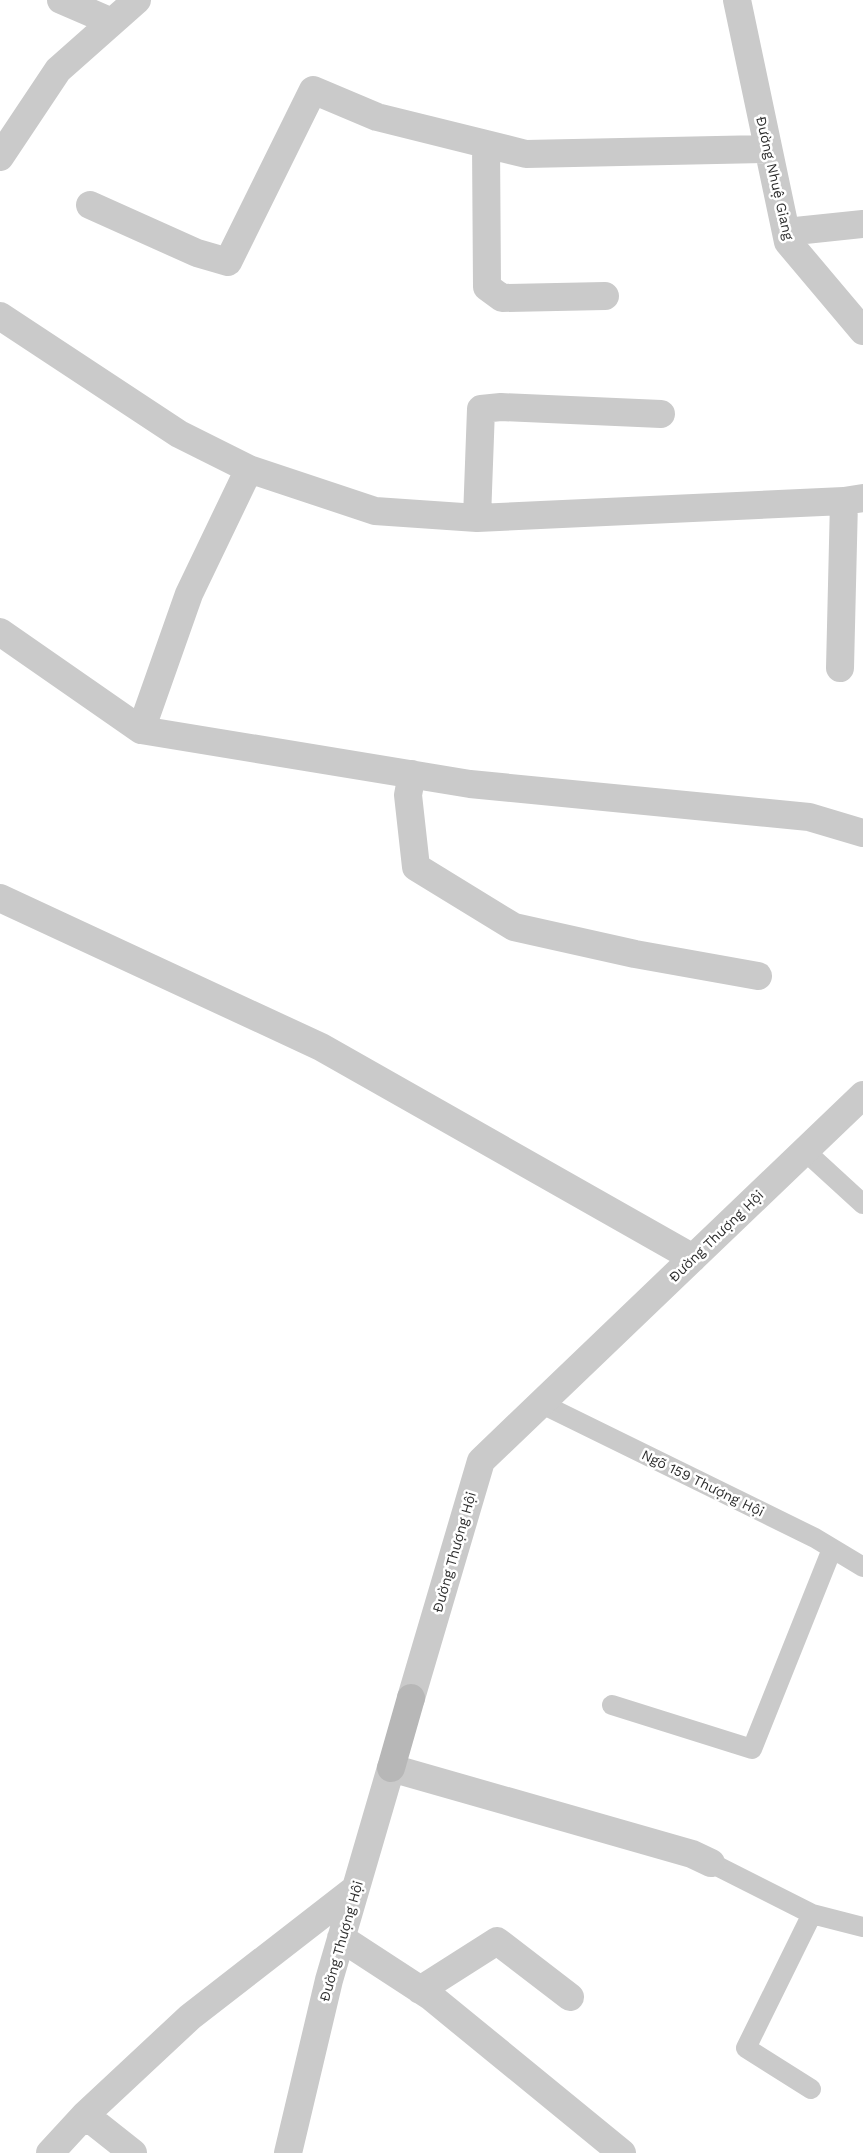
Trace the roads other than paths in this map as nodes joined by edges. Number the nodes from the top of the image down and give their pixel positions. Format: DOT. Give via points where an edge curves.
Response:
graph roads {
  1 [pos="61,0"];
  2 [pos="137,0"];
  3 [pos="737,0"];
  4 [pos="112,22"];
  5 [pos="486,144"];
  6 [pos="768,149"];
  7 [pos="0,157"];
  8 [pos="90,205"];
  9 [pos="863,224"];
  10 [pos="786,232"];
  11 [pos="605,296"];
  12 [pos="0,316"];
  13 [pos="863,331"];
  14 [pos="661,414"];
  15 [pos="249,469"];
  16 [pos="854,499"];
  17 [pos="478,518"];
  18 [pos="0,632"];
  19 [pos="840,668"];
  20 [pos="141,730"];
  21 [pos="412,774"];
  22 [pos="863,832"];
  23 [pos="0,898"];
  24 [pos="758,976"];
  25 [pos="863,1095"];
  26 [pos="805,1151"];
  27 [pos="863,1204"];
  28 [pos="693,1258"];
  29 [pos="540,1403"];
  30 [pos="832,1549"];
  31 [pos="863,1567"];
  32 [pos="612,1705"];
  33 [pos="390,1768"];
  34 [pos="711,1863"];
  35 [pos="355,1889"];
  36 [pos="812,1914"];
  37 [pos="863,1927"];
  38 [pos="341,1938"];
  39 [pos="420,1990"];
  40 [pos="570,1997"];
  41 [pos="811,2089"];
  42 [pos="85,2115"];
  43 [pos="50,2153"];
  44 [pos="133,2153"];
  45 [pos="288,2153"];
  46 [pos="622,2153"];
  1 -- 4 [label="street"];
  2 -- 4 [label="street"];
  3 -- 6 [label="street, Đường Nhuệ Giang"];
  4 -- 7 [label="street" via="58,70"];
  5 -- 6 [label="street" via="526,154"];
  5 -- 8 [label="street" via="377,117 313,90 228,262 197,253"];
  5 -- 11 [label="street" via="486,287 502,298"];
  6 -- 10 [label="street, Đường Nhuệ Giang"];
  9 -- 10 [label="street"];
  10 -- 13 [label="street, Đường Nhuệ Giang" via="788,242"];
  12 -- 15 [label="street" via="179,434"];
  14 -- 17 [label="street" via="481,409"];
  15 -- 17 [label="street" via="374,511"];
  15 -- 20 [label="street" via="189,594"];
  16 -- 17 [label="street"];
  16 -- 19 [label="street"];
  18 -- 20 [label="street"];
  20 -- 21 [label="street"];
  21 -- 22 [label="street" via="470,784 810,817"];
  21 -- 24 [label="street" via="408,795 416,867 514,927 635,954"];
  23 -- 28 [label="street" via="321,1047"];
  25 -- 26 [label="street, Đường Thượng Hội"];
  26 -- 27 [label="lane"];
  26 -- 28 [label="street, Đường Thượng Hội"];
  28 -- 29 [label="street, Đường Thượng Hội"];
  29 -- 30 [label="lane, Ngõ 159 Thượng Hội"];
  29 -- 33 [label="street, Đường Thượng Hội" via="480,1461"];
  30 -- 31 [label="lane, Ngõ 159 Thượng Hội"];
  30 -- 32 [label="lane" via="752,1749"];
  33 -- 34 [label="street" via="692,1854"];
  33 -- 35 [label="street, Đường Thượng Hội"];
  34 -- 36 [label="lane"];
  35 -- 38 [label="street, Đường Thượng Hội"];
  35 -- 42 [label="street" via="190,2017"];
  36 -- 37 [label="lane"];
  36 -- 41 [label="lane" via="746,2048"];
  38 -- 39 [label="street"];
  38 -- 45 [label="street, Đường Thượng Hội"];
  39 -- 40 [label="street" via="497,1941"];
  39 -- 46 [label="street"];
  42 -- 43 [label="street"];
  42 -- 44 [label="street"];
}
